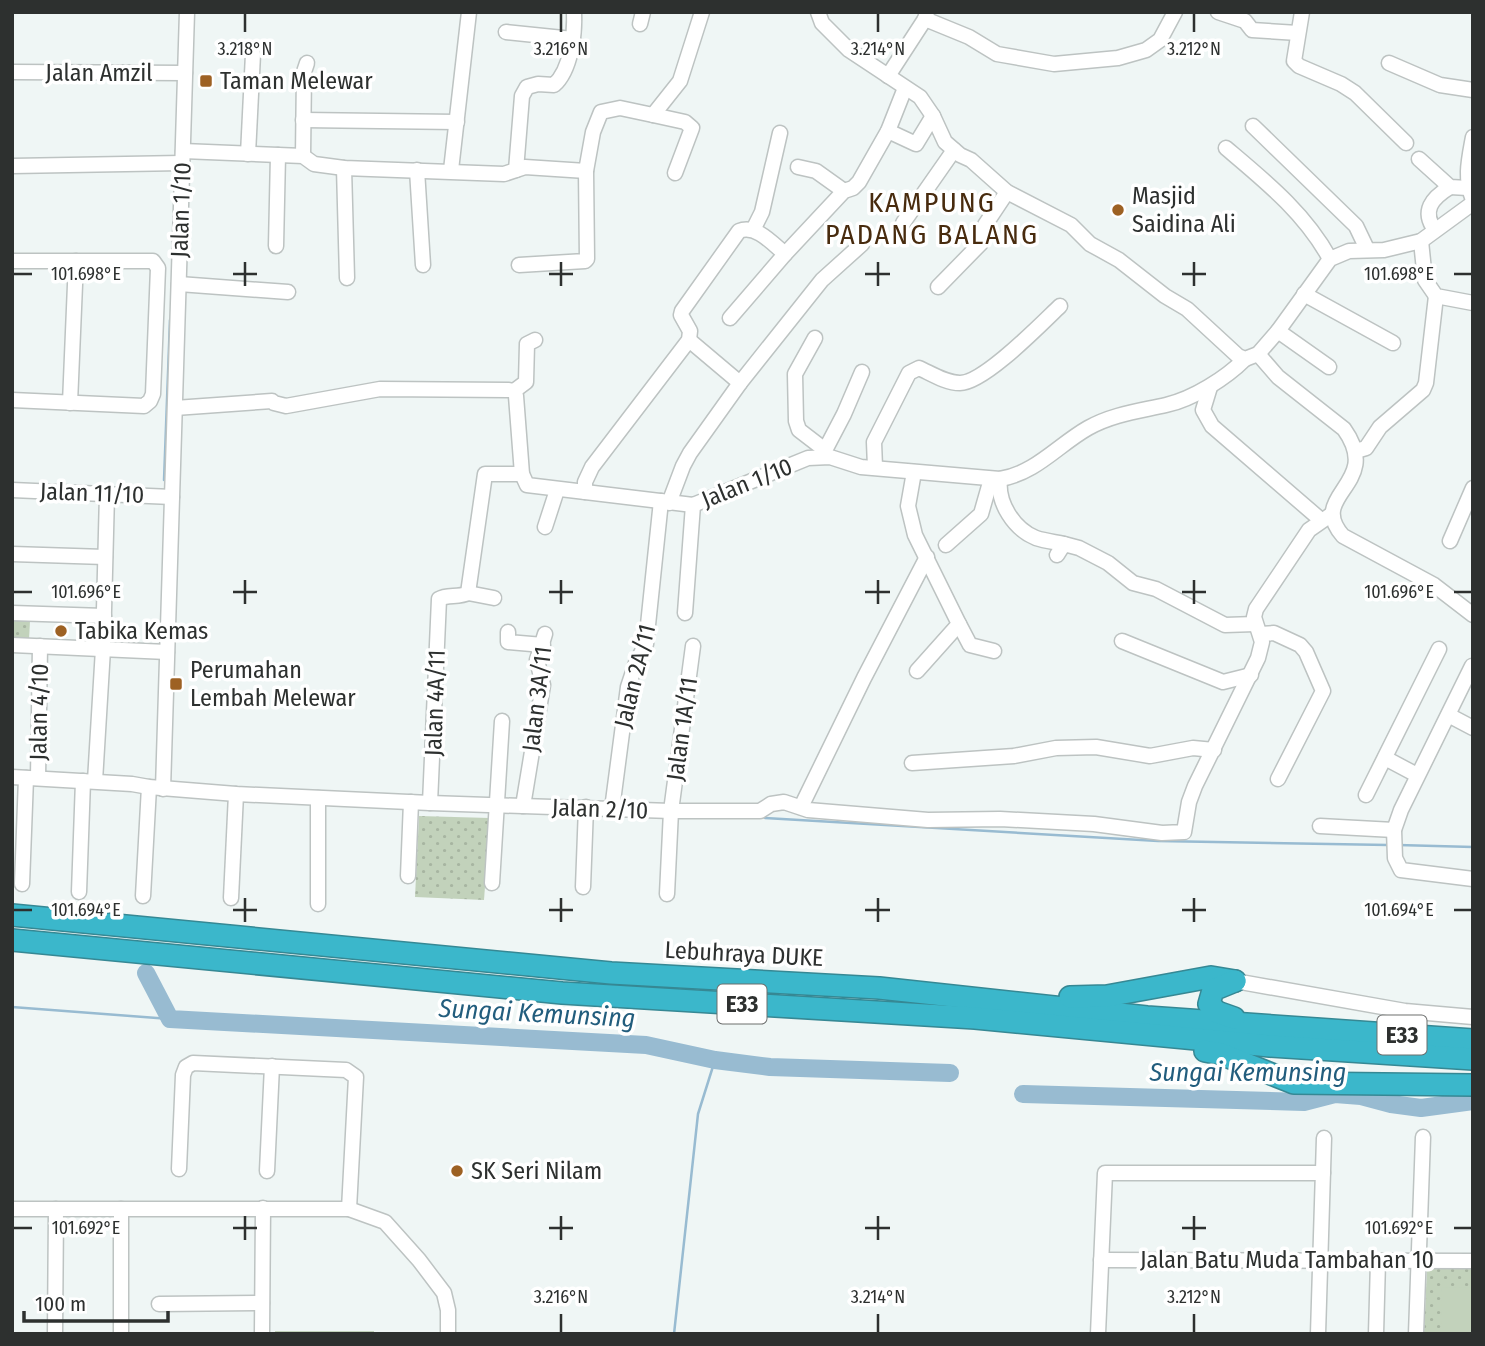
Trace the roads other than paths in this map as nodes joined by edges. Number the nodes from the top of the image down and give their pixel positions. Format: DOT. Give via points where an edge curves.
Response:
graph roads {
  1 [pos="187,12"];
  2 [pos="469,12"];
  3 [pos="702,12"];
  4 [pos="818,12"];
  5 [pos="1175,12"];
  6 [pos="1218,12"];
  7 [pos="1302,12"];
  8 [pos="926,16"];
  9 [pos="574,25"];
  10 [pos="506,32"];
  11 [pos="1298,33"];
  12 [pos="253,54"];
  13 [pos="307,63"];
  14 [pos="1389,63"];
  15 [pos="12,72"];
  16 [pos="185,73"];
  17 [pos="888,76"];
  18 [pos="905,88"];
  19 [pos="1473,90"];
  20 [pos="653,115"];
  21 [pos="933,116"];
  22 [pos="303,120"];
  23 [pos="457,122"];
  24 [pos="1253,126"];
  25 [pos="887,131"];
  26 [pos="780,133"];
  27 [pos="1473,137"];
  28 [pos="1406,143"];
  29 [pos="1226,148"];
  30 [pos="954,150"];
  31 [pos="248,154"];
  32 [pos="278,155"];
  33 [pos="303,156"];
  34 [pos="183,157"];
  35 [pos="1419,159"];
  36 [pos="12,166"];
  37 [pos="798,167"];
  38 [pos="344,168"];
  39 [pos="417,170"];
  40 [pos="451,170"];
  41 [pos="516,170"];
  42 [pos="586,171"];
  43 [pos="675,173"];
  44 [pos="1450,187"];
  45 [pos="844,191"];
  46 [pos="1007,192"];
  47 [pos="1471,197"];
  48 [pos="903,223"];
  49 [pos="752,230"];
  50 [pos="1435,230"];
  51 [pos="1421,241"];
  52 [pos="862,243"];
  53 [pos="276,246"];
  54 [pos="1367,249"];
  55 [pos="785,254"];
  56 [pos="1330,259"];
  57 [pos="12,261"];
  58 [pos="76,261"];
  59 [pos="423,265"];
  60 [pos="519,265"];
  61 [pos="347,278"];
  62 [pos="179,284"];
  63 [pos="938,287"];
  64 [pos="288,292"];
  65 [pos="1304,294"];
  66 [pos="1436,296"];
  67 [pos="1473,303"];
  68 [pos="1060,306"];
  69 [pos="730,318"];
  70 [pos="1278,331"];
  71 [pos="815,338"];
  72 [pos="535,340"];
  73 [pos="690,340"];
  74 [pos="1393,343"];
  75 [pos="1252,356"];
  76 [pos="1329,367"];
  77 [pos="862,372"];
  78 [pos="740,383"];
  79 [pos="1210,387"];
  80 [pos="514,391"];
  81 [pos="12,400"];
  82 [pos="70,402"];
  83 [pos="175,408"];
  84 [pos="1356,451"];
  85 [pos="823,454"];
  86 [pos="874,467"];
  87 [pos="914,472"];
  88 [pos="522,474"];
  89 [pos="996,479"];
  90 [pos="1473,488"];
  91 [pos="12,490"];
  92 [pos="557,490"];
  93 [pos="585,492"];
  94 [pos="107,494"];
  95 [pos="172,497"];
  96 [pos="665,502"];
  97 [pos="693,505"];
  98 [pos="1326,517"];
  99 [pos="545,527"];
  100 [pos="1450,541"];
  101 [pos="946,545"];
  102 [pos="12,554"];
  103 [pos="105,556"];
  104 [pos="927,557"];
  105 [pos="468,593"];
  106 [pos="494,598"];
  107 [pos="12,613"];
  108 [pos="685,613"];
  109 [pos="1473,615"];
  110 [pos="104,616"];
  111 [pos="959,624"];
  112 [pos="1258,629"];
  113 [pos="508,632"];
  114 [pos="1122,642"];
  115 [pos="12,645"];
  116 [pos="40,646"];
  117 [pos="693,646"];
  118 [pos="103,649"];
  119 [pos="1439,649"];
  120 [pos="994,651"];
  121 [pos="167,652"];
  122 [pos="1472,666"];
  123 [pos="917,671"];
  124 [pos="1251,675"];
  125 [pos="1454,718"];
  126 [pos="502,722"];
  127 [pos="1473,728"];
  128 [pos="1213,750"];
  129 [pos="1385,758"];
  130 [pos="912,763"];
  131 [pos="1417,775"];
  132 [pos="25,778"];
  133 [pos="1278,779"];
  134 [pos="89,781"];
  135 [pos="156,788"];
  136 [pos="236,794"];
  137 [pos="1366,794"];
  138 [pos="318,798"];
  139 [pos="411,802"];
  140 [pos="430,803"];
  141 [pos="497,805"];
  142 [pos="523,806"];
  143 [pos="586,807"];
  144 [pos="801,807"];
  145 [pos="612,809"];
  146 [pos="671,811"];
  147 [pos="1320,826"];
  148 [pos="1394,832"];
  149 [pos="408,876"];
  150 [pos="1473,879"];
  151 [pos="492,883"];
  152 [pos="22,884"];
  153 [pos="583,887"];
  154 [pos="79,892"];
  155 [pos="667,894"];
  156 [pos="143,895"];
  157 [pos="231,898"];
  158 [pos="318,904"];
  159 [pos="12,915"];
  160 [pos="12,940"];
  161 [pos="1235,981"];
  162 [pos="1001,1000"];
  163 [pos="1473,1017"];
  164 [pos="995,1021"];
  165 [pos="1245,1023"];
  166 [pos="1473,1040"];
  167 [pos="1473,1059"];
  168 [pos="272,1066"];
  169 [pos="1473,1085"];
  170 [pos="1423,1137"];
  171 [pos="1324,1138"];
  172 [pos="180,1169"];
  173 [pos="267,1171"];
  174 [pos="1323,1173"];
  175 [pos="263,1208"];
  176 [pos="12,1209"];
  177 [pos="56,1209"];
  178 [pos="121,1209"];
  179 [pos="349,1209"];
  180 [pos="1101,1260"];
  181 [pos="1320,1260"];
  182 [pos="1378,1261"];
  183 [pos="1418,1261"];
  184 [pos="1473,1261"];
  185 [pos="262,1303"];
  186 [pos="159,1304"];
  187 [pos="55,1334"];
  188 [pos="121,1334"];
  189 [pos="262,1334"];
  190 [pos="448,1334"];
  191 [pos="1098,1334"];
  192 [pos="1318,1334"];
  193 [pos="1376,1334"];
  194 [pos="1416,1334"];
  1 -- 16 [label="street, Jalan 1/10"];
  2 -- 23 [label="street"];
  3 -- 20 [label="street" via="680,81"];
  4 -- 17 [label="street" via="822,23 849,50"];
  5 -- 8 [label="street" via="1160,40 1146,50 1118,58 1054,64 997,54"];
  6 -- 11 [label="street" via="1245,21 1252,30"];
  7 -- 11 [label="street"];
  8 -- 17 [label="street"];
  9 -- 10 [label="street"];
  9 -- 41 [label="street" via="558,82 527,87 522,96"];
  11 -- 28 [label="street" via="1294,61 1355,93"];
  12 -- 31 [label="street"];
  13 -- 22 [label="street"];
  14 -- 19 [label="street" via="1440,85"];
  15 -- 16 [label="street, Jalan Amzil"];
  16 -- 34 [label="street, Jalan 1/10"];
  17 -- 18 [label="street"];
  18 -- 21 [label="street" via="920,97"];
  18 -- 25 [label="street"];
  20 -- 42 [label="street" via="620,108 601,111"];
  20 -- 43 [label="street" via="692,128"];
  21 -- 25 [label="street" via="916,144"];
  21 -- 30 [label="street"];
  22 -- 23 [label="street"];
  22 -- 33 [label="street"];
  23 -- 40 [label="street"];
  24 -- 54 [label="street" via="1356,226"];
  25 -- 45 [label="street" via="859,181"];
  26 -- 49 [label="street" via="762,212"];
  27 -- 47 [label="street" via="1467,169"];
  29 -- 56 [label="street" via="1288,201"];
  30 -- 46 [label="street"];
  30 -- 48 [label="street"];
  31 -- 32 [label="street"];
  31 -- 34 [label="street"];
  32 -- 33 [label="street"];
  32 -- 53 [label="street"];
  33 -- 38 [label="street" via="314,164"];
  34 -- 36 [label="street"];
  34 -- 62 [label="street, Jalan 1/10"];
  35 -- 44 [label="street"];
  37 -- 45 [label="street" via="816,170"];
  38 -- 39 [label="street"];
  38 -- 61 [label="street"];
  39 -- 40 [label="street"];
  39 -- 59 [label="street"];
  40 -- 41 [label="street" via="504,174"];
  41 -- 42 [label="street"];
  42 -- 60 [label="street" via="587,259"];
  44 -- 47 [label="street"];
  44 -- 50 [label="street" via="1428,208"];
  45 -- 55 [label="street"];
  46 -- 63 [label="street" via="985,225 981,243"];
  46 -- 75 [label="street" via="1071,225 1090,244 1187,309 1238,356"];
  47 -- 50 [label="street"];
  49 -- 55 [label="street"];
  49 -- 73 [label="street" via="739,231 682,311"];
  50 -- 51 [label="street"];
  51 -- 54 [label="street"];
  51 -- 66 [label="street" via="1426,280"];
  52 -- 78 [label="street, Jalan 2A/11" via="822,280"];
  54 -- 56 [label="street"];
  55 -- 69 [label="street"];
  56 -- 65 [label="street, Jalan 1/10"];
  57 -- 58 [label="street"];
  58 -- 82 [label="street"];
  58 -- 82 [label="street" via="153,261 158,268 153,394 144,406"];
  62 -- 64 [label="street"];
  62 -- 83 [label="street, Jalan 1/10"];
  65 -- 70 [label="street, Jalan 1/10"];
  65 -- 74 [label="street"];
  66 -- 67 [label="street"];
  66 -- 84 [label="street" via="1423,390 1380,427 1366,448"];
  68 -- 86 [label="street" via="970,382 949,382 919,368 909,373 874,442"];
  70 -- 75 [label="street, Jalan 1/10"];
  70 -- 76 [label="street"];
  71 -- 85 [label="street" via="795,374 796,421"];
  72 -- 80 [label="street" via="527,344 526,382"];
  73 -- 78 [label="street"];
  73 -- 93 [label="street" via="592,467"];
  75 -- 79 [label="street, Jalan 1/10"];
  75 -- 84 [label="street" via="1344,429"];
  77 -- 85 [label="street"];
  78 -- 96 [label="street, Jalan 2A/11" via="690,453"];
  79 -- 89 [label="street, Jalan 1/10" via="1088,428 1036,466"];
  79 -- 98 [label="street" via="1203,410 1212,426"];
  80 -- 83 [label="street" via="392,389 286,405 272,401"];
  80 -- 88 [label="street"];
  81 -- 82 [label="street"];
  83 -- 95 [label="street, Jalan 1/10"];
  84 -- 98 [label="street" via="1351,479"];
  85 -- 86 [label="street, Jalan 1/10"];
  85 -- 97 [label="street, Jalan 1/10"];
  86 -- 87 [label="street, Jalan 1/10"];
  87 -- 89 [label="street, Jalan 1/10"];
  87 -- 104 [label="street" via="908,510"];
  88 -- 92 [label="street, Jalan 1/10" via="527,485"];
  88 -- 105 [label="street" via="488,473 483,477"];
  89 -- 101 [label="street" via="981,514"];
  89 -- 112 [label="street" via="1001,501 1016,525 1034,537 1060,550 1079,548 1133,583 1156,589 1225,625"];
  90 -- 100 [label="street"];
  91 -- 94 [label="street, Jalan 11/10"];
  92 -- 93 [label="street, Jalan 1/10"];
  92 -- 99 [label="street"];
  93 -- 96 [label="street, Jalan 1/10"];
  94 -- 95 [label="street, Jalan 11/10"];
  94 -- 103 [label="street"];
  95 -- 121 [label="street, Jalan 1/10"];
  96 -- 97 [label="street, Jalan 1/10"];
  96 -- 145 [label="street, Jalan 2A/11" via="646,644 628,687"];
  97 -- 108 [label="street"];
  98 -- 109 [label="street" via="1343,536 1434,584"];
  98 -- 112 [label="street" via="1309,530 1263,596 1256,609"];
  102 -- 103 [label="street"];
  103 -- 110 [label="street"];
  104 -- 111 [label="street"];
  104 -- 144 [label="street"];
  105 -- 106 [label="street"];
  105 -- 140 [label="street, Jalan 4A/11" via="442,597 438,602"];
  107 -- 110 [label="street"];
  110 -- 118 [label="street"];
  111 -- 120 [label="street" via="970,645"];
  111 -- 123 [label="street"];
  112 -- 124 [label="street" via="1262,642"];
  112 -- 133 [label="street" via="1300,645 1323,691"];
  113 -- 142 [label="street, Jalan 3A/11" via="508,642 544,640 537,660 544,685"];
  114 -- 124 [label="street" via="1223,682"];
  115 -- 116 [label="street"];
  116 -- 118 [label="street"];
  116 -- 132 [label="street, Jalan 4/10"];
  117 -- 146 [label="street, Jalan 1A/11"];
  118 -- 121 [label="street"];
  118 -- 134 [label="street"];
  119 -- 129 [label="street"];
  121 -- 135 [label="street, Jalan 1/10"];
  122 -- 131 [label="street"];
  124 -- 128 [label="street"];
  125 -- 127 [label="street"];
  126 -- 141 [label="street"];
  128 -- 130 [label="street" via="1193,748 1150,756 1096,747 1055,748 1014,756"];
  128 -- 144 [label="street, Jalan 2/10" via="1189,802 1184,832 1000,819 928,821"];
  129 -- 131 [label="street"];
  129 -- 137 [label="street"];
  131 -- 148 [label="street"];
  132 -- 134 [label="street, Jalan 2/10"];
  132 -- 152 [label="street, Jalan 4/10"];
  134 -- 135 [label="street, Jalan 2/10"];
  134 -- 154 [label="street"];
  135 -- 136 [label="street, Jalan 2/10"];
  135 -- 156 [label="street, Jalan 1/10"];
  136 -- 138 [label="street, Jalan 2/10"];
  136 -- 157 [label="street"];
  138 -- 139 [label="street, Jalan 2/10"];
  138 -- 158 [label="street"];
  139 -- 140 [label="street, Jalan 2/10"];
  139 -- 149 [label="street"];
  140 -- 141 [label="street, Jalan 2/10"];
  141 -- 142 [label="street, Jalan 2/10"];
  141 -- 151 [label="street"];
  142 -- 143 [label="street, Jalan 2/10"];
  143 -- 145 [label="street, Jalan 2/10"];
  143 -- 153 [label="street"];
  144 -- 146 [label="street, Jalan 2/10" via="784,802 761,811"];
  145 -- 146 [label="street, Jalan 2/10"];
  146 -- 155 [label="street, Jalan 1A/11"];
  147 -- 148 [label="street"];
  148 -- 150 [label="street" via="1395,858 1401,870"];
  159 -- 162 [label="highway, Lebuhraya DUKE / E33" via="611,973 879,988"];
  160 -- 164 [label="highway, Lebuhraya DUKE / E33" via="562,993"];
  161 -- 162 [label="highway" via="1211,977 1107,996"];
  161 -- 163 [label="street" via="1405,1011"];
  161 -- 165 [label="highway" via="1213,990 1209,1004"];
  162 -- 165 [label="highway, Lebuhraya DUKE / E33"];
  164 -- 167 [label="highway, Lebuhraya DUKE / E33"];
  164 -- 169 [label="highway" via="1221,1054 1294,1083"];
  165 -- 166 [label="highway, Lebuhraya DUKE / E33"];
  168 -- 172 [label="street" via="193,1063 186,1067"];
  168 -- 173 [label="street"];
  168 -- 179 [label="street" via="346,1070 356,1077"];
  170 -- 183 [label="street"];
  171 -- 174 [label="street"];
  174 -- 180 [label="street" via="1105,1173"];
  174 -- 181 [label="street"];
  175 -- 178 [label="street"];
  175 -- 179 [label="street"];
  175 -- 185 [label="street"];
  176 -- 177 [label="street"];
  177 -- 178 [label="street"];
  177 -- 187 [label="street"];
  178 -- 188 [label="street"];
  179 -- 190 [label="street" via="385,1222 418,1260 444,1293"];
  180 -- 181 [label="street, Jalan Batu Muda Tambahan 10"];
  180 -- 191 [label="street"];
  181 -- 182 [label="street, Jalan Batu Muda Tambahan 10"];
  181 -- 192 [label="street"];
  182 -- 183 [label="street, Jalan Batu Muda Tambahan 10"];
  182 -- 193 [label="street"];
  183 -- 184 [label="street, Jalan Batu Muda Tambahan 10"];
  183 -- 194 [label="street"];
  185 -- 186 [label="street"];
  185 -- 189 [label="street"];
}
